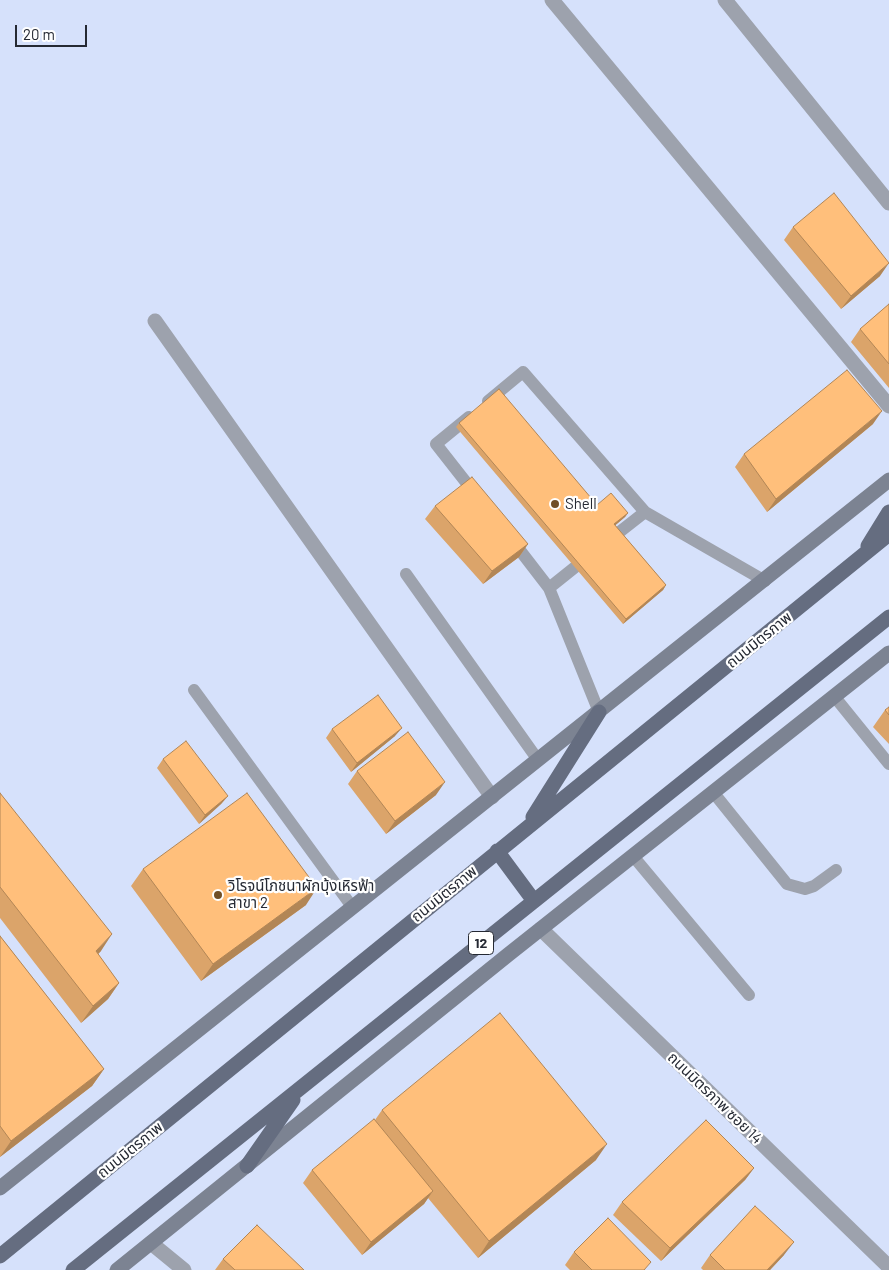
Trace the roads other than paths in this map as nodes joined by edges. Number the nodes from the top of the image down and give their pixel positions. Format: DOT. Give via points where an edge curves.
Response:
graph roads {
  1 [pos="552,0"];
  2 [pos="725,0"];
  3 [pos="889,203"];
  4 [pos="155,321"];
  5 [pos="889,406"];
  6 [pos="889,480"];
  7 [pos="484,504"];
  8 [pos="645,512"];
  9 [pos="889,512"];
  10 [pos="502,527"];
  11 [pos="889,534"];
  12 [pos="862,556"];
  13 [pos="406,574"];
  14 [pos="764,581"];
  15 [pos="549,588"];
  16 [pos="889,618"];
  17 [pos="889,653"];
  18 [pos="194,690"];
  19 [pos="834,696"];
  20 [pos="599,712"];
  21 [pos="538,760"];
  22 [pos="889,764"];
  23 [pos="713,792"];
  24 [pos="492,797"];
  25 [pos="527,827"];
  26 [pos="497,851"];
  27 [pos="633,856"];
  28 [pos="836,870"];
  29 [pos="534,900"];
  30 [pos="353,908"];
  31 [pos="541,929"];
  32 [pos="749,995"];
  33 [pos="302,1086"];
  34 [pos="247,1166"];
  35 [pos="0,1188"];
  36 [pos="150,1243"];
  37 [pos="0,1256"];
  38 [pos="889,1267"];
  39 [pos="73,1270"];
  40 [pos="117,1270"];
  41 [pos="184,1270"];
  1 -- 5 [label="street"];
  2 -- 3 [label="street"];
  4 -- 24 [label="street"];
  6 -- 14 [label="main road"];
  7 -- 8 [label="lane" via="436,444 523,372"];
  8 -- 14 [label="lane"];
  8 -- 15 [label="lane"];
  9 -- 12 [label="main road"];
  10 -- 15 [label="lane"];
  11 -- 12 [label="main road, ถนนมิตรภาพ"];
  12 -- 25 [label="main road, ถนนมิตรภาพ"];
  13 -- 21 [label="lane"];
  14 -- 20 [label="main road"];
  15 -- 20 [label="lane"];
  16 -- 29 [label="main road, 12"];
  17 -- 19 [label="main road"];
  18 -- 30 [label="lane"];
  19 -- 22 [label="lane"];
  19 -- 23 [label="main road"];
  20 -- 21 [label="main road"];
  20 -- 25 [label="main road"];
  21 -- 24 [label="main road"];
  23 -- 27 [label="main road"];
  23 -- 28 [label="lane" via="787,884 804,889 814,886"];
  24 -- 30 [label="main road"];
  25 -- 26 [label="main road, ถนนมิตรภาพ"];
  26 -- 29 [label="main road"];
  26 -- 37 [label="main road, ถนนมิตรภาพ"];
  27 -- 31 [label="main road"];
  27 -- 32 [label="lane"];
  29 -- 33 [label="main road, 12"];
  30 -- 35 [label="main road"];
  31 -- 34 [label="main road"];
  31 -- 38 [label="street, ถนนมิตรภาพ ซอย 14"];
  33 -- 34 [label="main road"];
  33 -- 39 [label="main road, 12"];
  34 -- 36 [label="main road"];
  36 -- 40 [label="main road"];
  36 -- 41 [label="street"];
}
